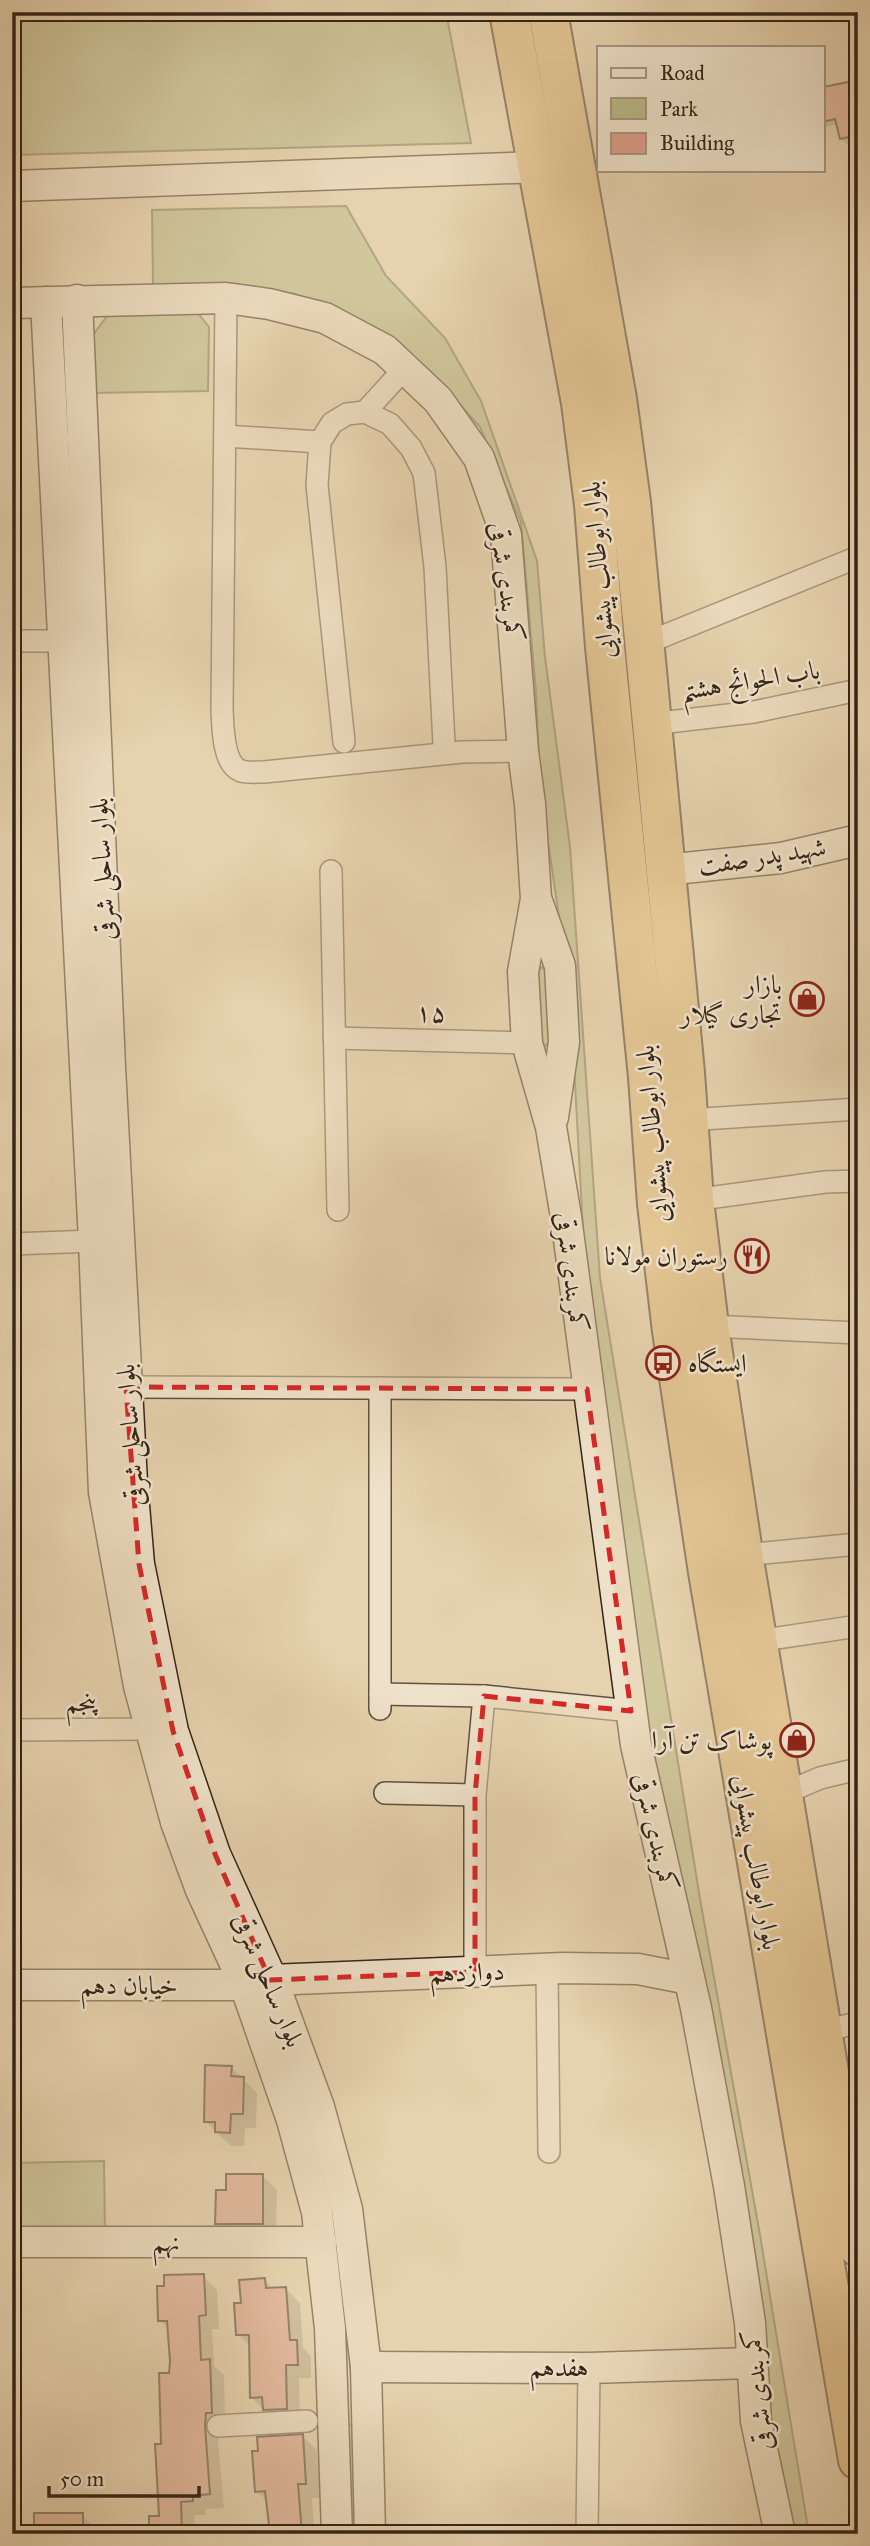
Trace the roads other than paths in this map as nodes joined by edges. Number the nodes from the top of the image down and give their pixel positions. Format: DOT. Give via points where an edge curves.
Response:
graph roads {
  1 [pos="509,12"];
  2 [pos="548,12"];
  3 [pos="539,167"];
  4 [pos="12,186"];
  5 [pos="226,298"];
  6 [pos="77,300"];
  7 [pos="46,302"];
  8 [pos="12,303"];
  9 [pos="405,369"];
  10 [pos="365,412"];
  11 [pos="225,436"];
  12 [pos="320,442"];
  13 [pos="858,557"];
  14 [pos="62,641"];
  15 [pos="12,642"];
  16 [pos="644,644"];
  17 [pos="858,690"];
  18 [pos="651,724"];
  19 [pos="344,743"];
  20 [pos="444,744"];
  21 [pos="523,751"];
  22 [pos="858,840"];
  23 [pos="665,870"];
  24 [pos="331,871"];
  25 [pos="536,899"];
  26 [pos="334,1038"];
  27 [pos="527,1043"];
  28 [pos="858,1109"];
  29 [pos="688,1120"];
  30 [pos="551,1127"];
  31 [pos="858,1181"];
  32 [pos="694,1200"];
  33 [pos="338,1210"];
  34 [pos="94,1241"];
  35 [pos="12,1244"];
  36 [pos="709,1326"];
  37 [pos="858,1332"];
  38 [pos="113,1388"];
  39 [pos="380,1388"];
  40 [pos="587,1389"];
  41 [pos="858,1545"];
  42 [pos="743,1555"];
  43 [pos="858,1626"];
  44 [pos="757,1641"];
  45 [pos="484,1696"];
  46 [pos="631,1712"];
  47 [pos="149,1729"];
  48 [pos="12,1730"];
  49 [pos="858,1769"];
  50 [pos="385,1793"];
  51 [pos="783,1794"];
  52 [pos="475,1795"];
  53 [pos="547,1969"];
  54 [pos="475,1972"];
  55 [pos="690,1979"];
  56 [pos="258,1982"];
  57 [pos="12,1985"];
  58 [pos="840,2027"];
  59 [pos="849,2133"];
  60 [pos="549,2152"];
  61 [pos="12,2242"];
  62 [pos="321,2242"];
  63 [pos="858,2247"];
  64 [pos="752,2362"];
  65 [pos="366,2367"];
  66 [pos="589,2368"];
  67 [pos="333,2394"];
  68 [pos="854,2415"];
  69 [pos="307,2421"];
  70 [pos="218,2426"];
  71 [pos="335,2439"];
  72 [pos="858,2460"];
  73 [pos="337,2534"];
  74 [pos="370,2534"];
  75 [pos="587,2534"];
  76 [pos="780,2534"];
  1 -- 3 [label="highway, بلوار ابوطالب پیشوایی"];
  2 -- 16 [label="highway, بلوار ابوطالب پیشوایی" via="617,399"];
  3 -- 4 [label="street"];
  3 -- 68 [label="highway, بلوار ابوطالب پیشوایی" via="581,402 594,505 672,1331 708,1572"];
  5 -- 6 [label="street, کمربندی شرقی"];
  5 -- 9 [label="street, کمربندی شرقی" via="326,318 385,350"];
  5 -- 11 [label="street"];
  6 -- 7 [label="street, کمربندی شرقی"];
  6 -- 38 [label="street, بلوار ساحلی شرقی"];
  7 -- 8 [label="street, کمربندی شرقی"];
  7 -- 14 [label="street, بلوار ساحلی شرقی"];
  9 -- 10 [label="street"];
  9 -- 21 [label="street, کمربندی شرقی" via="438,400 479,458 506,535"];
  10 -- 12 [label="street" via="347,414 332,423"];
  10 -- 20 [label="street" via="390,424 411,448 424,473 435,567"];
  11 -- 12 [label="street"];
  11 -- 21 [label="street" via="223,738 237,769 264,772 463,752"];
  12 -- 19 [label="street" via="317,485"];
  13 -- 16 [label="street"];
  14 -- 15 [label="street"];
  14 -- 34 [label="street, بلوار ساحلی شرقی"];
  16 -- 18 [label="highway, بلوار ابوطالب پیشوایی"];
  17 -- 18 [label="street, باب الحوائج هشتم" via="754,712"];
  18 -- 23 [label="highway, بلوار ابوطالب پیشوایی"];
  21 -- 25 [label="street, کمربندی شرقی"];
  22 -- 23 [label="street, شهید پدر صفت" via="781,858"];
  23 -- 29 [label="highway, بلوار ابوطالب پیشوایی"];
  24 -- 26 [label="street"];
  25 -- 27 [label="street, کمربندی شرقی" via="523,972"];
  25 -- 30 [label="street, کمربندی شرقی" via="560,966 564,1042"];
  26 -- 27 [label="street, ۱۵"];
  26 -- 33 [label="street"];
  27 -- 30 [label="street, کمربندی شرقی"];
  28 -- 29 [label="street"];
  29 -- 32 [label="highway, بلوار ابوطالب پیشوایی"];
  30 -- 40 [label="street, کمربندی شرقی"];
  31 -- 32 [label="street"];
  32 -- 36 [label="highway, بلوار ابوطالب پیشوایی"];
  34 -- 35 [label="street"];
  34 -- 38 [label="street, بلوار ساحلی شرقی"];
  36 -- 37 [label="street"];
  36 -- 42 [label="highway, بلوار ابوطالب پیشوایی"];
  38 -- 39 [label="street"];
  38 -- 47 [label="street, بلوار ساحلی شرقی" via="104,1492"];
  38 -- 56 [label="street, بلوار ساحلی شرقی" via="139,1564 173,1731"];
  39 -- 40 [label="street"];
  39 -- 45 [label="street" via="380,1701"];
  40 -- 46 [label="street, کمربندی شرقی"];
  41 -- 42 [label="street"];
  42 -- 44 [label="highway, بلوار ابوطالب پیشوایی"];
  43 -- 44 [label="street"];
  44 -- 51 [label="highway, بلوار ابوطالب پیشوایی"];
  45 -- 46 [label="street"];
  45 -- 52 [label="street"];
  46 -- 55 [label="street, کمربندی شرقی"];
  47 -- 48 [label="street, پنجم"];
  47 -- 56 [label="street, بلوار ساحلی شرقی" via="201,1890"];
  49 -- 51 [label="street"];
  50 -- 52 [label="street"];
  51 -- 58 [label="highway, بلوار ابوطالب پیشوایی"];
  52 -- 54 [label="street"];
  53 -- 54 [label="street, دوازدهم"];
  53 -- 55 [label="street, دوازدهم" via="638,1969"];
  53 -- 60 [label="street"];
  54 -- 56 [label="street, دوازدهم"];
  55 -- 64 [label="street, کمربندی شرقی" via="729,2186"];
  56 -- 57 [label="street, خیابان دهم"];
  56 -- 62 [label="street, بلوار ساحلی شرقی"];
  56 -- 65 [label="street, بلوار ساحلی شرقی" via="320,2107 347,2209"];
  58 -- 59 [label="highway, بلوار ابوطالب پیشوایی"];
  59 -- 63 [label="highway, بلوار ابوطالب پیشوایی"];
  61 -- 62 [label="street, نهم"];
  62 -- 67 [label="street, بلوار ساحلی شرقی"];
  64 -- 66 [label="street, هفدهم"];
  64 -- 76 [label="street, کمربندی شرقی" via="756,2421"];
  65 -- 66 [label="street, هفدهم"];
  65 -- 74 [label="street, بلوار ساحلی شرقی"];
  66 -- 75 [label="street"];
  67 -- 69 [label="street"];
  67 -- 71 [label="street, بلوار ساحلی شرقی"];
  68 -- 72 [label="highway, بلوار ابوطالب پیشوایی"];
  69 -- 70 [label="street"];
  69 -- 71 [label="street"];
  71 -- 73 [label="street, بلوار ساحلی شرقی"];
}
